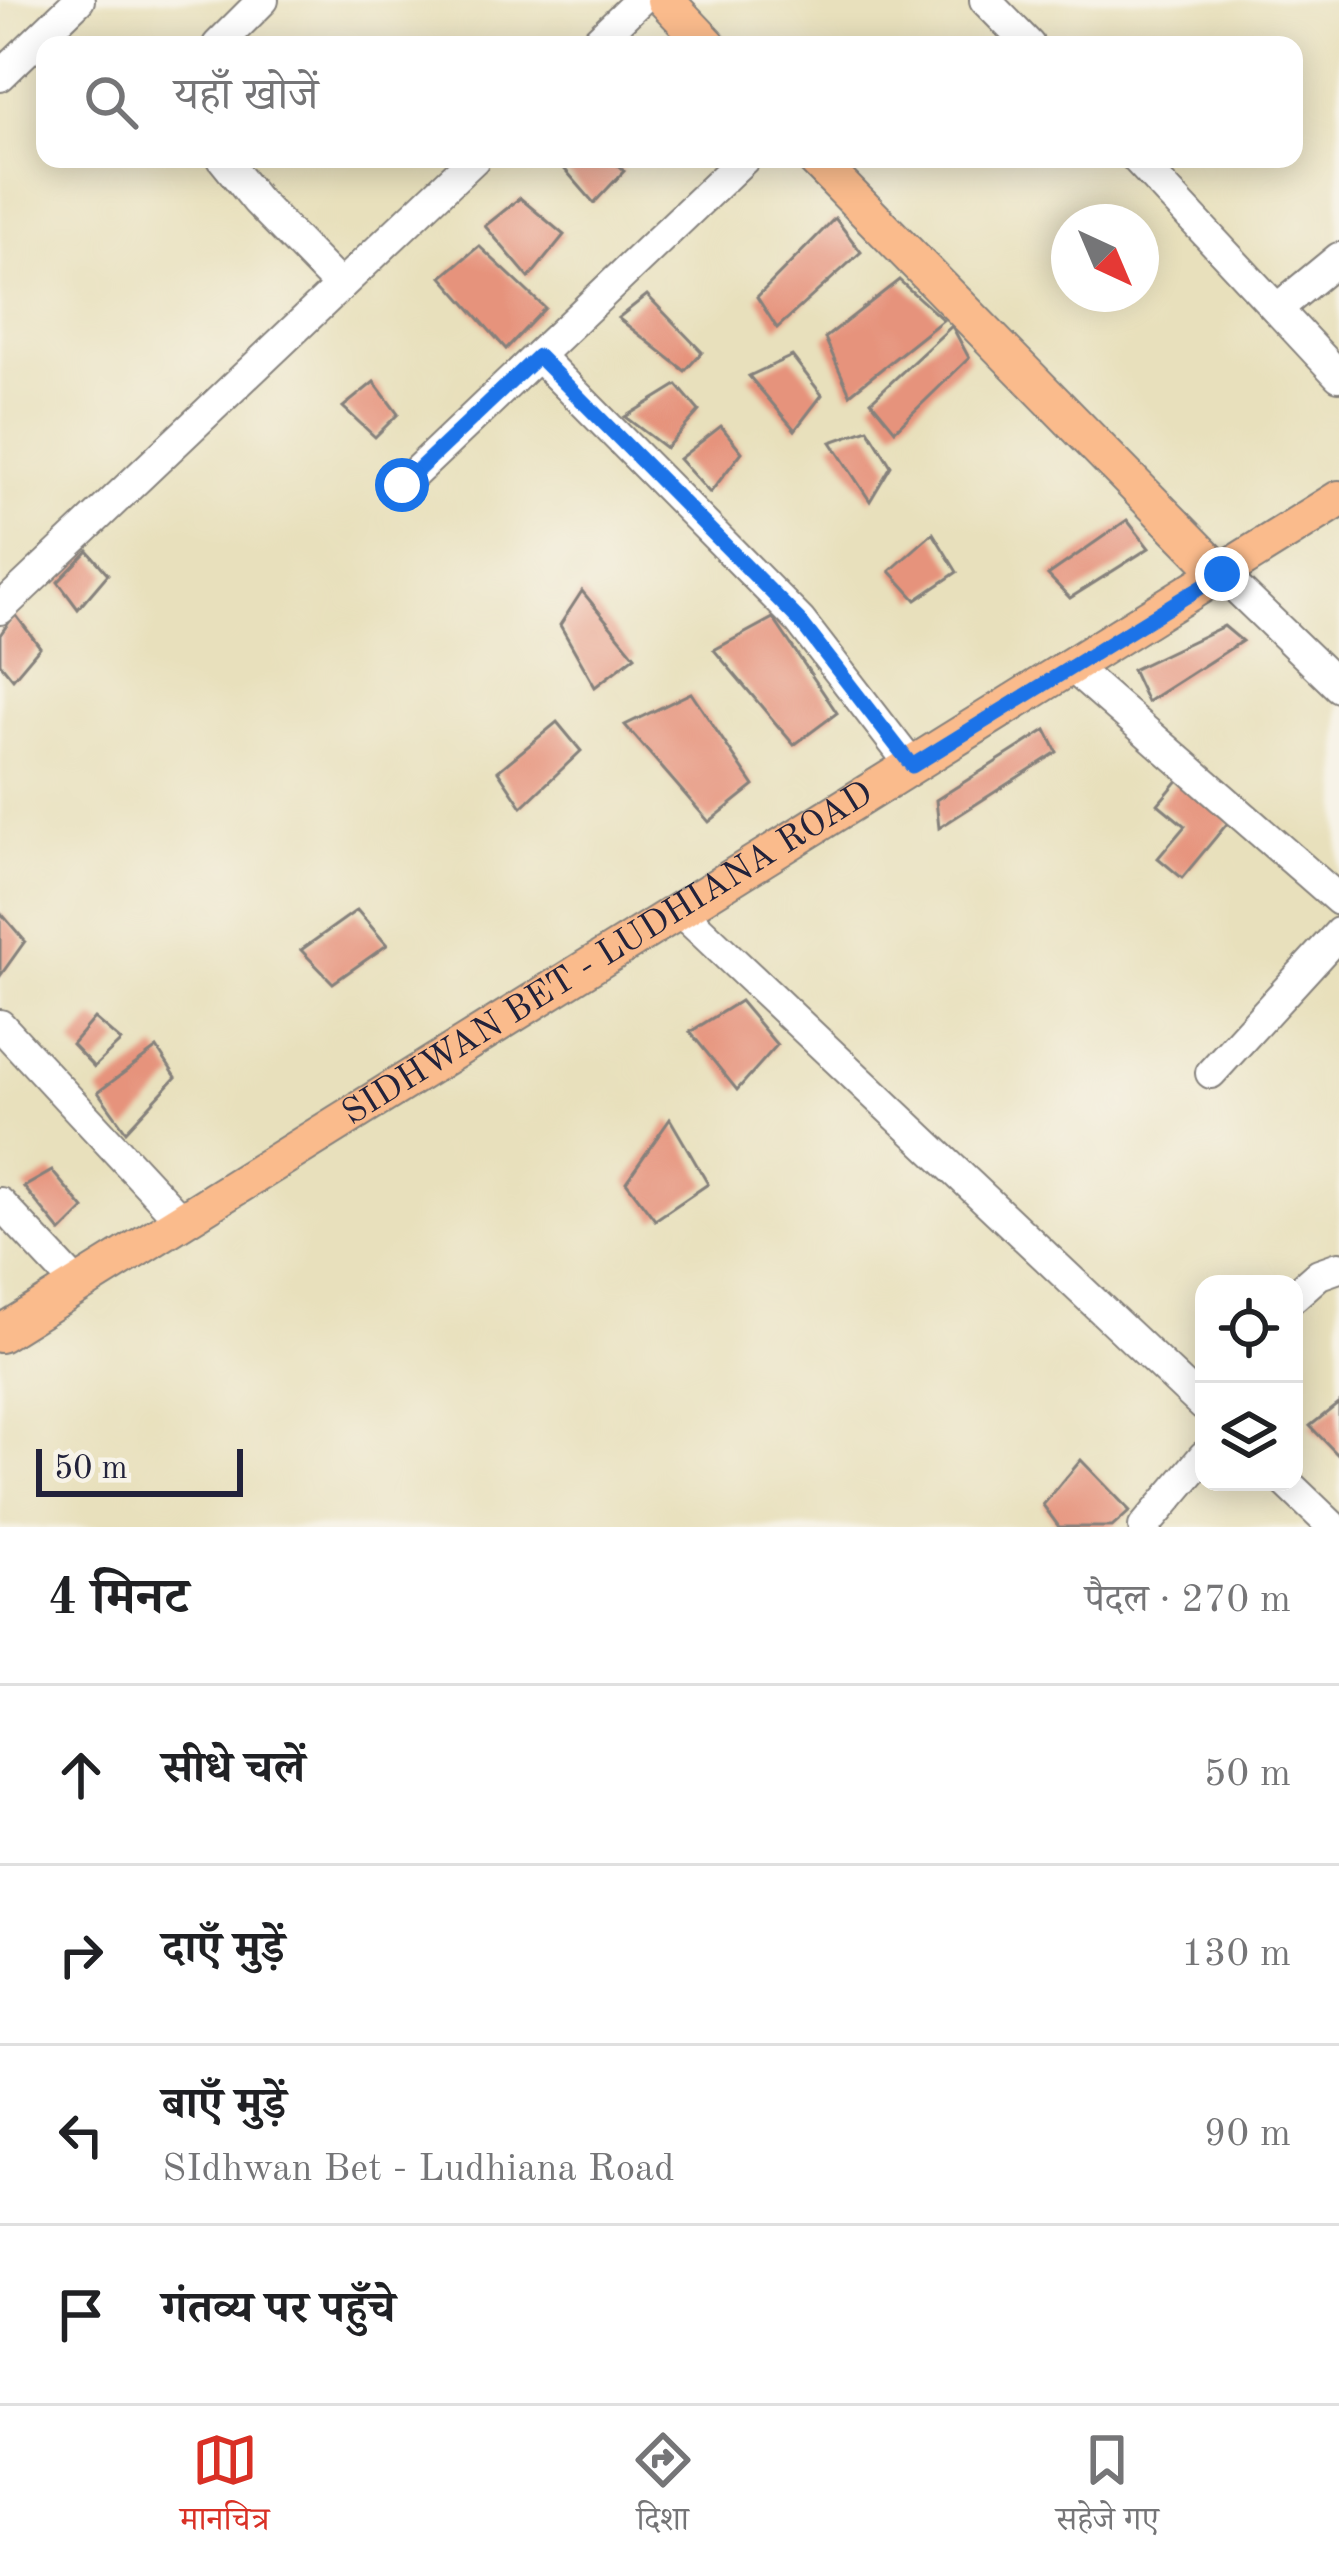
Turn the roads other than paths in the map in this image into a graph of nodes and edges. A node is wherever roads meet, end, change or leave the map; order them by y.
1 (79, 0) edge
2 (263, 0) edge
3 (640, 0) edge
4 (665, 0) edge
5 (986, 0) edge
6 (42, 36) edge
7 (227, 36) edge
8 (602, 36) edge
9 (699, 36) edge
10 (1020, 36) edge
11 (36, 41) edge
12 (0, 76) edge
13 (230, 168) edge
14 (465, 168) edge
15 (735, 168) edge
16 (824, 168) edge
17 (1145, 168) edge
18 (1339, 258) edge
19 (340, 286) junction
20 (1277, 309) junction
21 (538, 356) junction
22 (1339, 376) edge
23 (402, 485) dead end
24 (1339, 499) edge
25 (1222, 574) junction
26 (0, 609) edge
27 (1072, 667) junction
28 (1339, 687) edge
29 (912, 766) junction
30 (1339, 900) edge
31 (680, 911) junction
32 (1339, 933) edge
33 (0, 1025) edge
34 (1211, 1073) dead end
35 (0, 1203) edge
36 (182, 1221) junction
37 (1339, 1267) edge
38 (77, 1286) junction
39 (1303, 1288) edge
40 (0, 1334) edge
41 (1195, 1390) edge
42 (1195, 1467) edge
43 (1295, 1491) edge
44 (1144, 1527) edge
45 (1333, 1527) edge

1 - 6 street
2 - 7 street
3 - 8 street
4 - 9 main road
5 - 10 street
11 - 12 street
13 - 19 street
14 - 19 street
15 - 21 street
16 - 25 main road
17 - 20 street
18 - 20 street
19 - 26 street
20 - 22 street
21 - 23 street
21 - 29 street
24 - 25 main road, SIDHWAN BET - LUDHIANA ROAD
25 - 27 main road, SIDHWAN BET - LUDHIANA ROAD
25 - 28 street
27 - 29 main road, SIDHWAN BET - LUDHIANA ROAD
27 - 30 street
29 - 31 main road, SIDHWAN BET - LUDHIANA ROAD
31 - 36 main road, SIDHWAN BET - LUDHIANA ROAD
31 - 41 street
32 - 34 street
33 - 36 street
35 - 38 street
36 - 38 main road, SIDHWAN BET - LUDHIANA ROAD
37 - 39 street
38 - 40 main road, SIDHWAN BET - LUDHIANA ROAD
42 - 44 street
43 - 45 street

